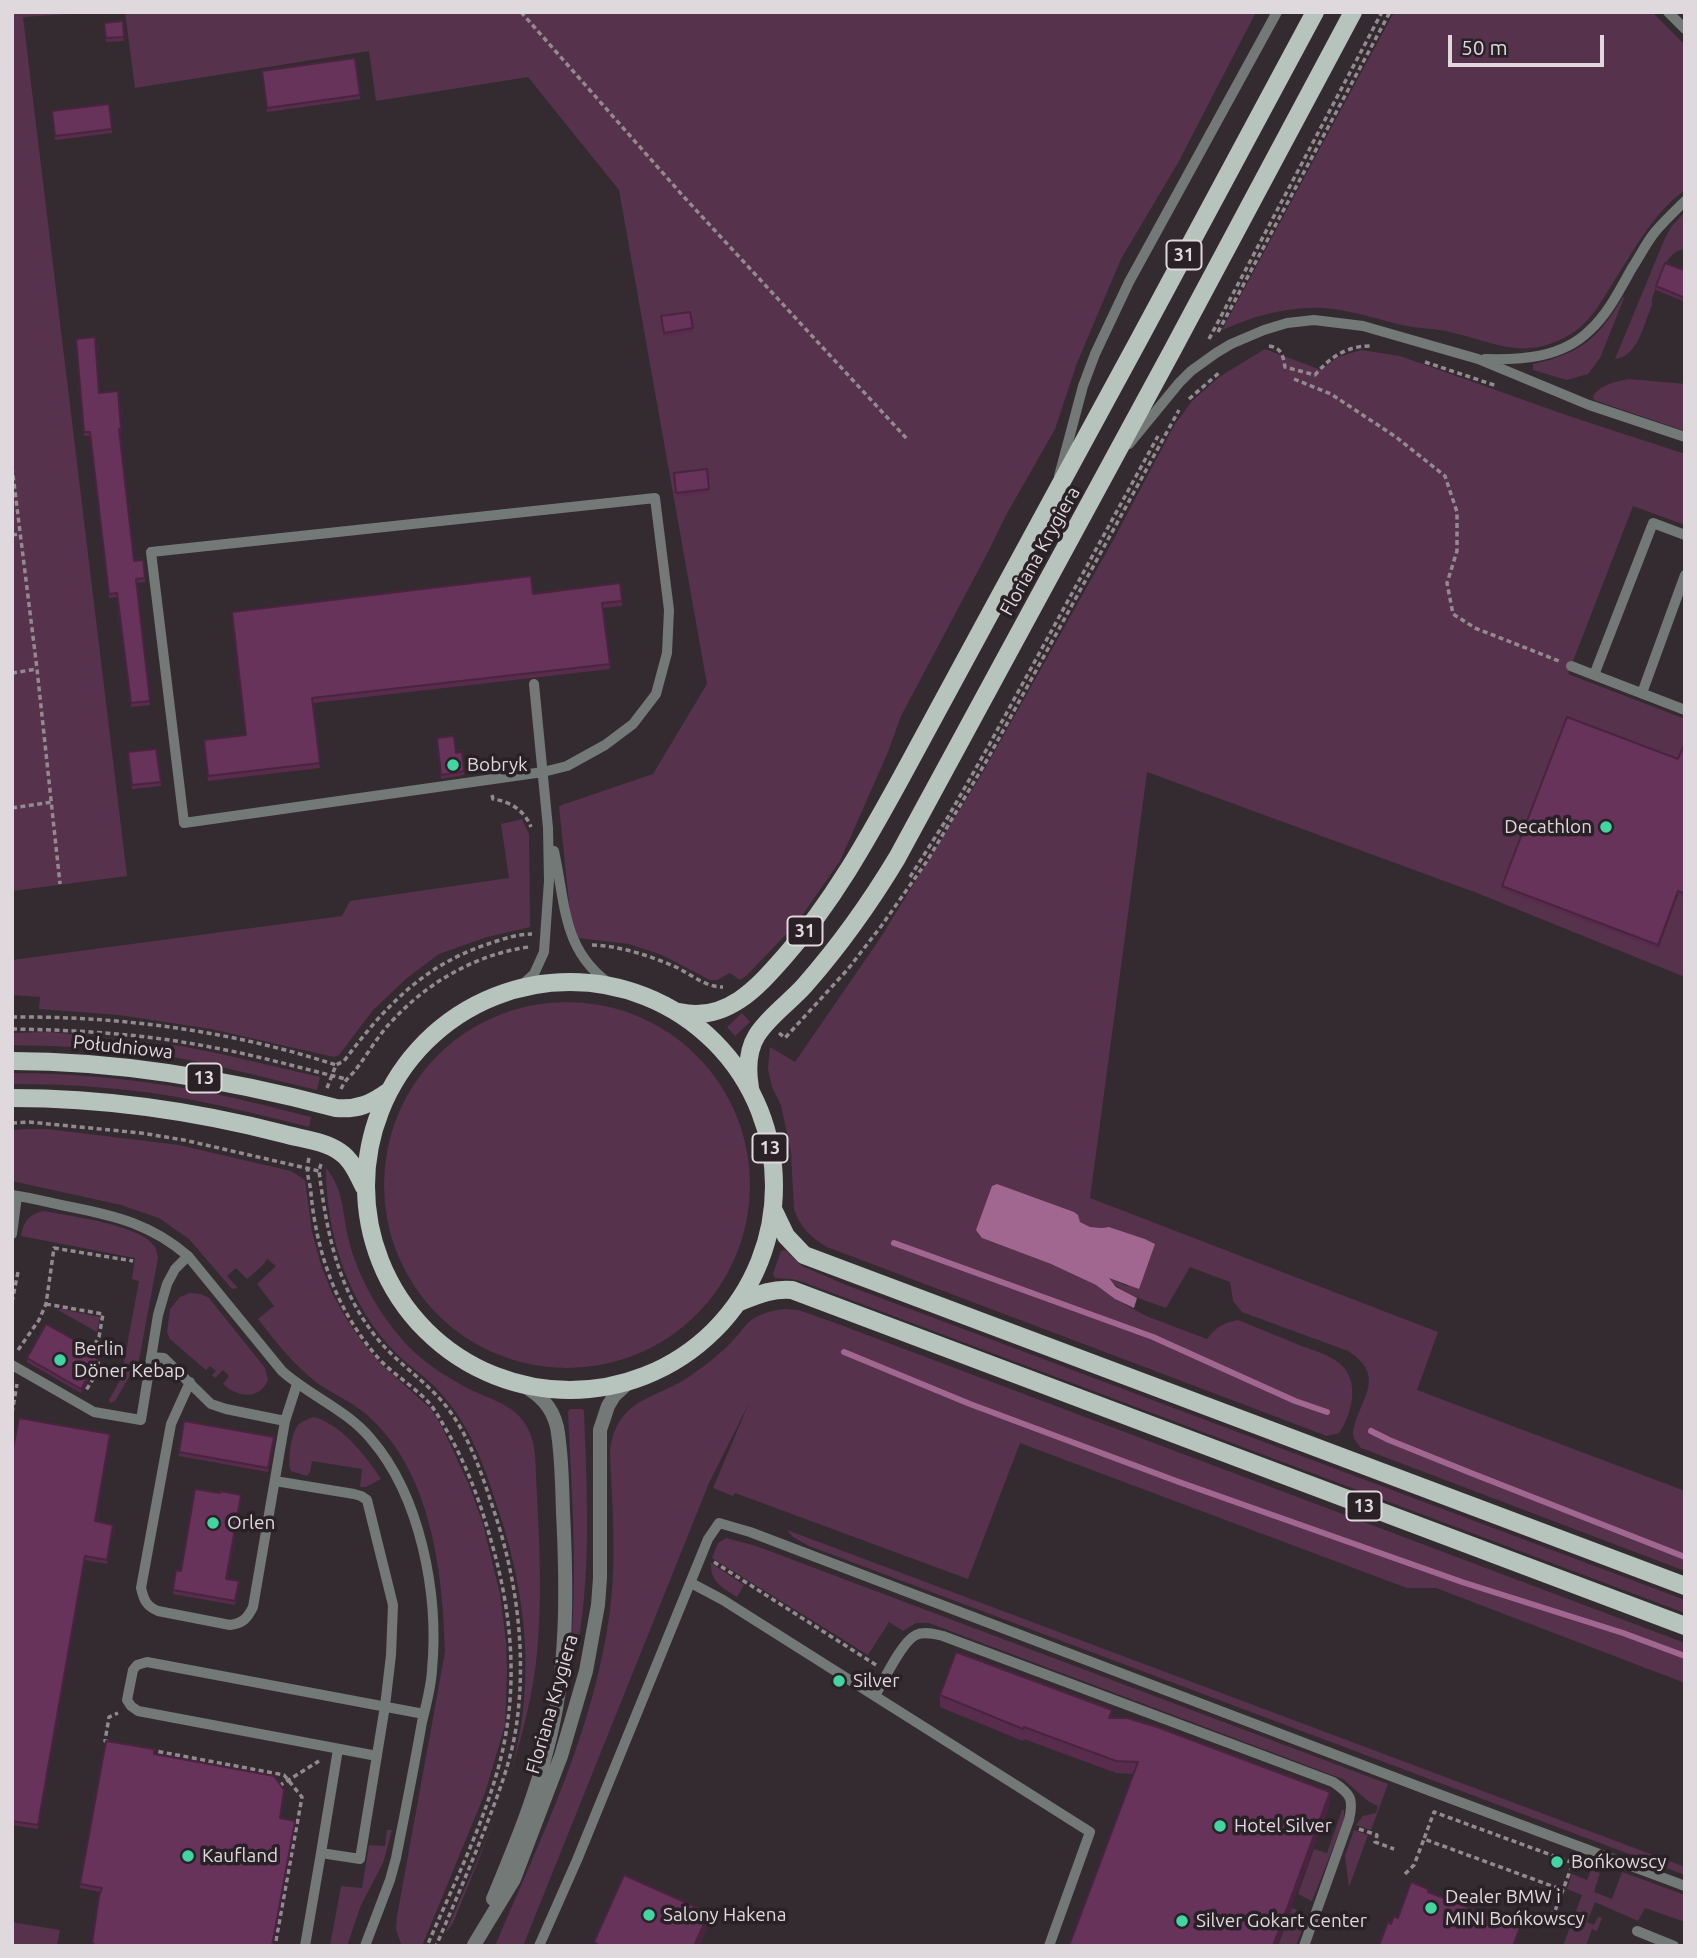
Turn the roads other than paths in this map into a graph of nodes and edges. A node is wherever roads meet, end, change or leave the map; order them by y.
1 (1277, 12) edge
2 (1315, 12) edge
3 (1353, 12) edge
4 (1668, 12) edge
5 (1685, 29) edge
6 (1685, 201) edge
7 (1478, 359) junction
8 (1685, 437) edge
9 (1107, 471) junction
10 (1053, 498) junction
11 (1685, 535) edge
12 (1685, 575) edge
13 (1571, 666) road end
14 (1594, 675) junction
15 (534, 684) dead end
16 (1642, 693) junction
17 (1685, 710) edge
18 (543, 772) junction
19 (548, 828) junction
20 (612, 986) junction
21 (519, 988) junction
22 (675, 1011) junction
23 (12, 1061) edge
24 (389, 1091) junction
25 (751, 1091) junction
26 (12, 1098) edge
27 (366, 1191) junction
28 (15, 1196) edge
29 (773, 1208) junction
30 (12, 1234) edge
31 (188, 1256) junction
32 (737, 1303) junction
33 (151, 1357) junction
34 (12, 1365) edge
35 (190, 1382) junction
36 (629, 1382) junction
37 (297, 1384) junction
38 (522, 1385) junction
39 (285, 1421) junction
40 (275, 1481) junction
41 (691, 1583) junction
42 (1685, 1587) edge
43 (1685, 1626) edge
44 (875, 1696) junction
45 (385, 1706) junction
46 (424, 1714) junction
47 (338, 1749) junction
48 (377, 1756) junction
49 (321, 1853) junction
50 (1685, 1886) edge
51 (1637, 1931) dead end
52 (305, 1946) edge
53 (365, 1946) edge
54 (474, 1946) edge
55 (540, 1946) edge
56 (1049, 1946) edge
57 (1304, 1946) edge
58 (1674, 1946) edge

1 - 10 lane, Floriana Krygiera
2 - 10 main road, Floriana Krygiera / 31
3 - 9 main road, Floriana Krygiera / 31
4 - 5 lane
6 - 7 lane
7 - 8 lane
7 - 9 lane
9 - 25 main road, Floriana Krygiera / 31
10 - 22 main road, Floriana Krygiera / 31
11 - 14 lane
12 - 16 lane
13 - 14 lane
14 - 16 lane
15 - 18 lane
16 - 17 lane
18 - 18 lane
18 - 19 lane
19 - 20 lane
19 - 21 lane
20 - 21 main road, 13
20 - 22 main road, 13
21 - 24 main road, 13
22 - 25 main road, 13
23 - 24 main road, Południowa / 13
24 - 27 main road
25 - 29 main road, 13
26 - 27 main road, 13
27 - 38 main road, 13
28 - 30 lane
28 - 31 lane
29 - 32 main road, 13
29 - 42 main road, 13
31 - 33 lane
31 - 37 lane
32 - 36 main road, 13
32 - 43 main road, 13
33 - 34 lane
33 - 35 lane
35 - 39 lane
35 - 40 lane
36 - 38 main road, 13
36 - 54 street, Floriana Krygiera
37 - 39 lane
37 - 46 lane
38 - 54 street, Floriana Krygiera
39 - 40 lane
40 - 45 lane
41 - 44 lane
41 - 50 lane
41 - 55 lane
44 - 56 lane
44 - 57 lane
45 - 46 lane
45 - 47 lane
45 - 48 lane
46 - 53 lane
47 - 48 lane
47 - 49 lane
48 - 49 lane
49 - 52 lane
51 - 58 lane

